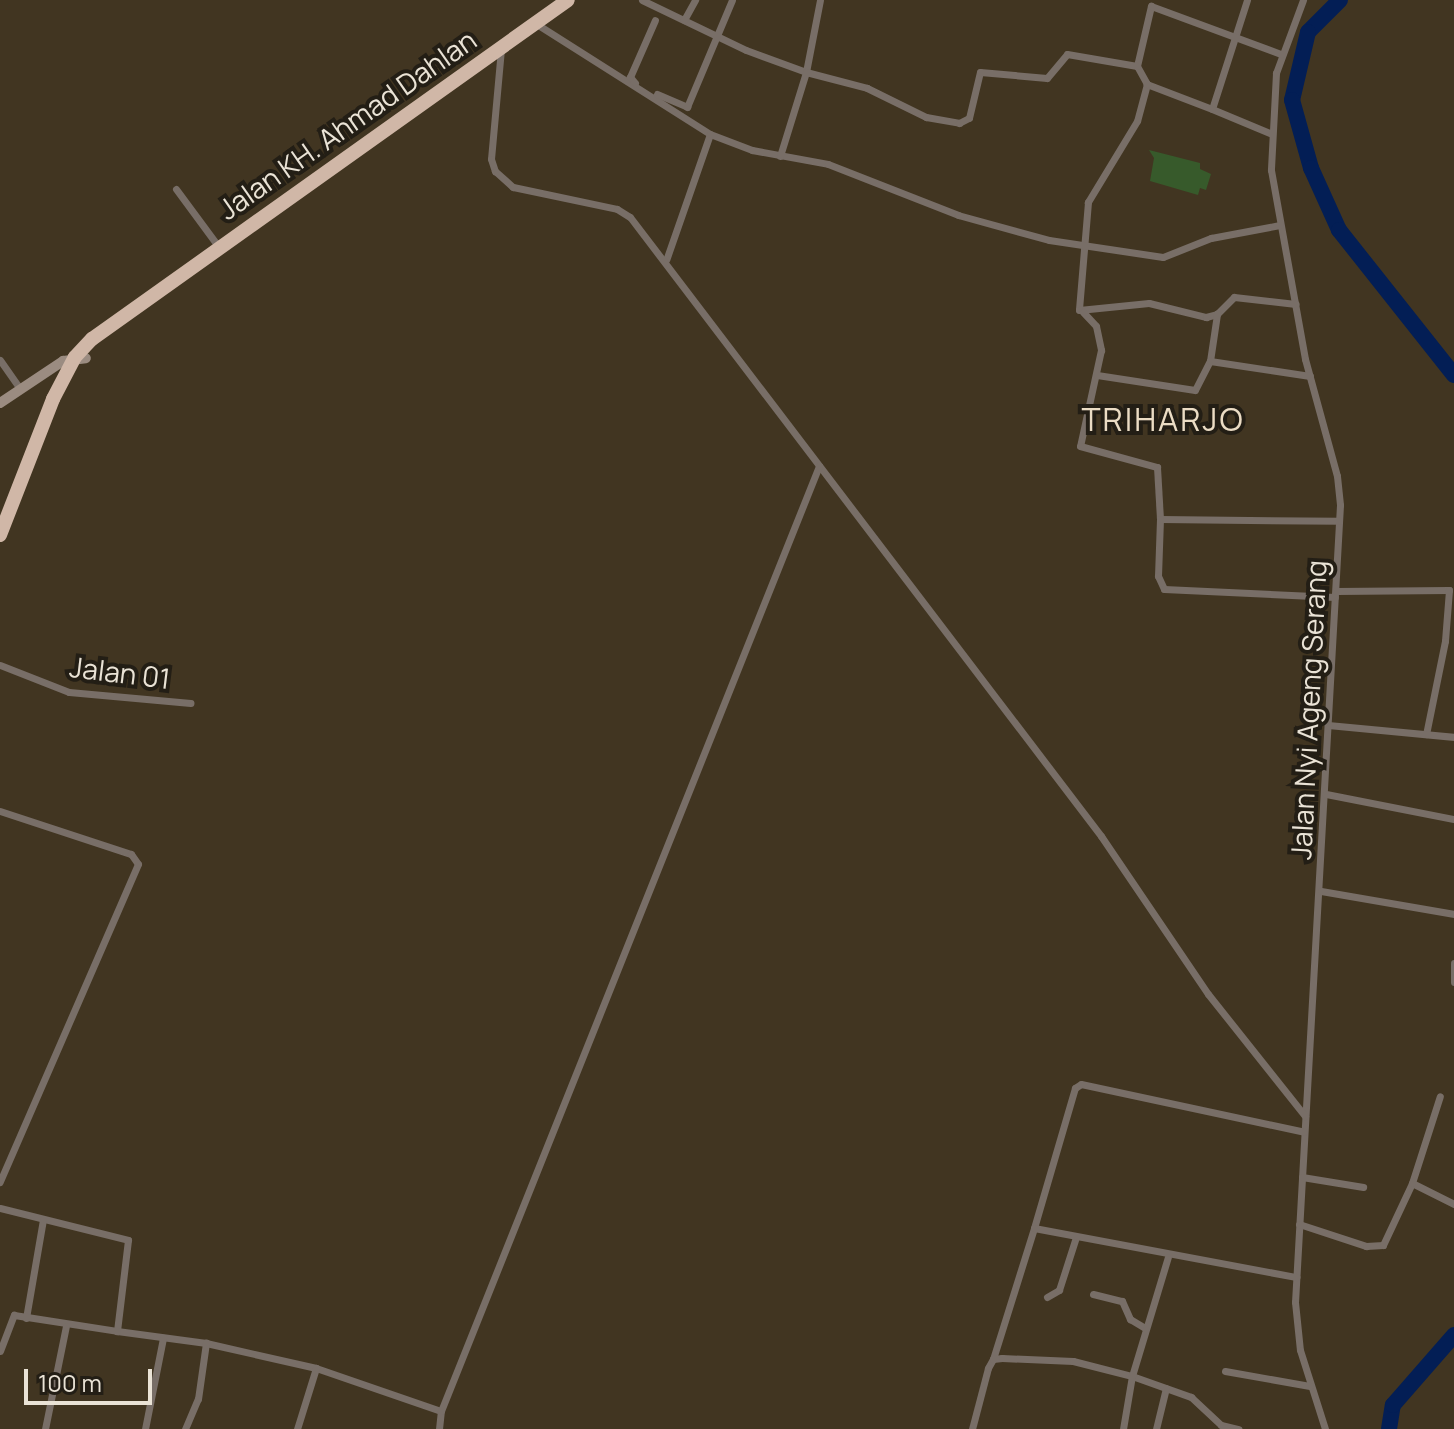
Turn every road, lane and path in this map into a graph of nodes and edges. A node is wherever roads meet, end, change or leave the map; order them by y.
1 (568, 0) edge
2 (642, 0) edge
3 (695, 0) edge
4 (732, 0) edge
5 (820, 0) edge
6 (1247, 0) edge
7 (1303, 0) edge
8 (1151, 3) edge
9 (655, 20) dead end
10 (684, 20) junction
11 (535, 23) junction
12 (717, 36) junction
13 (1235, 36) junction
14 (501, 47) junction
15 (1281, 54) junction
16 (1137, 66) junction
17 (806, 72) junction
18 (1147, 84) junction
19 (1212, 109) junction
20 (710, 134) junction
21 (1272, 134) junction
22 (780, 156) junction
23 (176, 189) dead end
24 (1280, 225) junction
25 (216, 244) junction
26 (1082, 245) junction
27 (666, 260) junction
28 (1296, 304) junction
29 (1083, 312) junction
30 (1217, 314) junction
31 (81, 358) junction
32 (0, 360) edge
33 (1210, 361) junction
34 (49, 371) junction
35 (1097, 375) junction
36 (1310, 376) junction
37 (64, 385) junction
38 (20, 389) junction
39 (0, 403) edge
40 (819, 466) junction
41 (1160, 519) junction
42 (1339, 521) junction
43 (0, 535) edge
44 (1451, 590) edge
45 (1335, 594) junction
46 (0, 665) edge
47 (191, 703) dead end
48 (1328, 725) junction
49 (1426, 734) junction
50 (1454, 737) edge
51 (1326, 794) junction
52 (0, 811) edge
53 (1454, 819) edge
54 (1321, 891) junction
55 (1454, 914) edge
56 (1454, 963) edge
57 (1454, 982) edge
58 (1440, 1096) dead end
59 (1305, 1116) junction
60 (1304, 1132) junction
61 (1302, 1177) junction
62 (0, 1182) edge
63 (1412, 1183) junction
64 (1363, 1187) dead end
65 (1454, 1204) edge
66 (0, 1208) edge
67 (43, 1220) junction
68 (1299, 1224) junction
69 (1034, 1228) junction
70 (1076, 1237) junction
71 (1168, 1257) junction
72 (1296, 1277) junction
73 (1093, 1294) dead end
74 (1047, 1297) dead end
75 (26, 1318) junction
76 (66, 1326) junction
77 (1145, 1328) junction
78 (117, 1331) junction
79 (163, 1338) junction
80 (206, 1343) junction
81 (0, 1351) edge
82 (993, 1359) junction
83 (316, 1368) junction
84 (1225, 1371) dead end
85 (1132, 1376) junction
86 (1310, 1386) junction
87 (1166, 1388) junction
88 (441, 1411) junction
89 (45, 1429) edge
90 (145, 1429) edge
91 (185, 1429) edge
92 (297, 1429) edge
93 (439, 1429) edge
94 (972, 1429) edge
95 (1123, 1429) edge
96 (1156, 1429) edge
97 (1239, 1429) edge
98 (1325, 1429) edge

1 - 11 highway, Jalan KH. Ahmad Dahlan
2 - 10 street
3 - 10 street
4 - 12 street
5 - 17 street
6 - 13 street
7 - 15 street, Jalan Nyi Ageng Serang
8 - 13 street
8 - 16 street
9 - 12 street
10 - 12 street
11 - 14 highway, Jalan KH. Ahmad Dahlan
11 - 20 street
12 - 17 street
13 - 15 street
13 - 19 street
14 - 25 highway, Jalan KH. Ahmad Dahlan
14 - 27 street
15 - 21 street, Jalan Nyi Ageng Serang
16 - 17 street
16 - 18 street
17 - 22 street
18 - 19 street
18 - 26 street
19 - 21 street
20 - 22 street
20 - 27 street
21 - 24 street, Jalan Nyi Ageng Serang
22 - 26 street
23 - 25 street
24 - 26 street
24 - 28 street, Jalan Nyi Ageng Serang
25 - 31 highway, Jalan KH. Ahmad Dahlan
26 - 29 street
27 - 40 street
28 - 30 street
28 - 36 street, Jalan Nyi Ageng Serang
29 - 30 street
29 - 35 street
30 - 33 street
31 - 34 street
31 - 37 highway, Jalan KH. Ahmad Dahlan
32 - 38 street
33 - 35 street
33 - 36 street
34 - 37 highway
34 - 38 street
35 - 41 street
36 - 42 street, Jalan Nyi Ageng Serang
37 - 43 highway, Jalan KH. Ahmad Dahlan
38 - 39 street
40 - 59 street
40 - 88 street
41 - 42 street
41 - 45 street
42 - 45 street, Jalan Nyi Ageng Serang
44 - 45 street
44 - 49 street
45 - 48 street, Jalan Nyi Ageng Serang
46 - 47 street, Jalan 01
48 - 49 street
48 - 51 street, Jalan Nyi Ageng Serang
49 - 50 street
51 - 53 street
51 - 54 street, Jalan Nyi Ageng Serang
52 - 62 street
54 - 55 street
54 - 59 street, Jalan Nyi Ageng Serang
56 - 57 street
58 - 63 street
59 - 60 street, Jalan Nyi Ageng Serang
60 - 61 street, Jalan Nyi Ageng Serang
60 - 69 street
61 - 64 street
61 - 68 street, Jalan Nyi Ageng Serang
63 - 65 street
63 - 68 street
66 - 67 street
67 - 75 street
67 - 78 street
68 - 72 street, Jalan Nyi Ageng Serang
69 - 70 street
69 - 82 street
70 - 71 street
70 - 74 street
71 - 72 street
71 - 77 street
72 - 86 street, Jalan Nyi Ageng Serang
73 - 77 street
75 - 76 street
75 - 81 street
76 - 78 street
76 - 89 street
77 - 85 street
78 - 79 street
79 - 80 street
79 - 90 street
80 - 83 street
80 - 91 street
82 - 85 street
82 - 94 street
83 - 88 street
83 - 92 street
84 - 86 street
85 - 87 street
85 - 95 street
86 - 98 street, Jalan Nyi Ageng Serang
87 - 96 street
87 - 97 street
88 - 93 street

